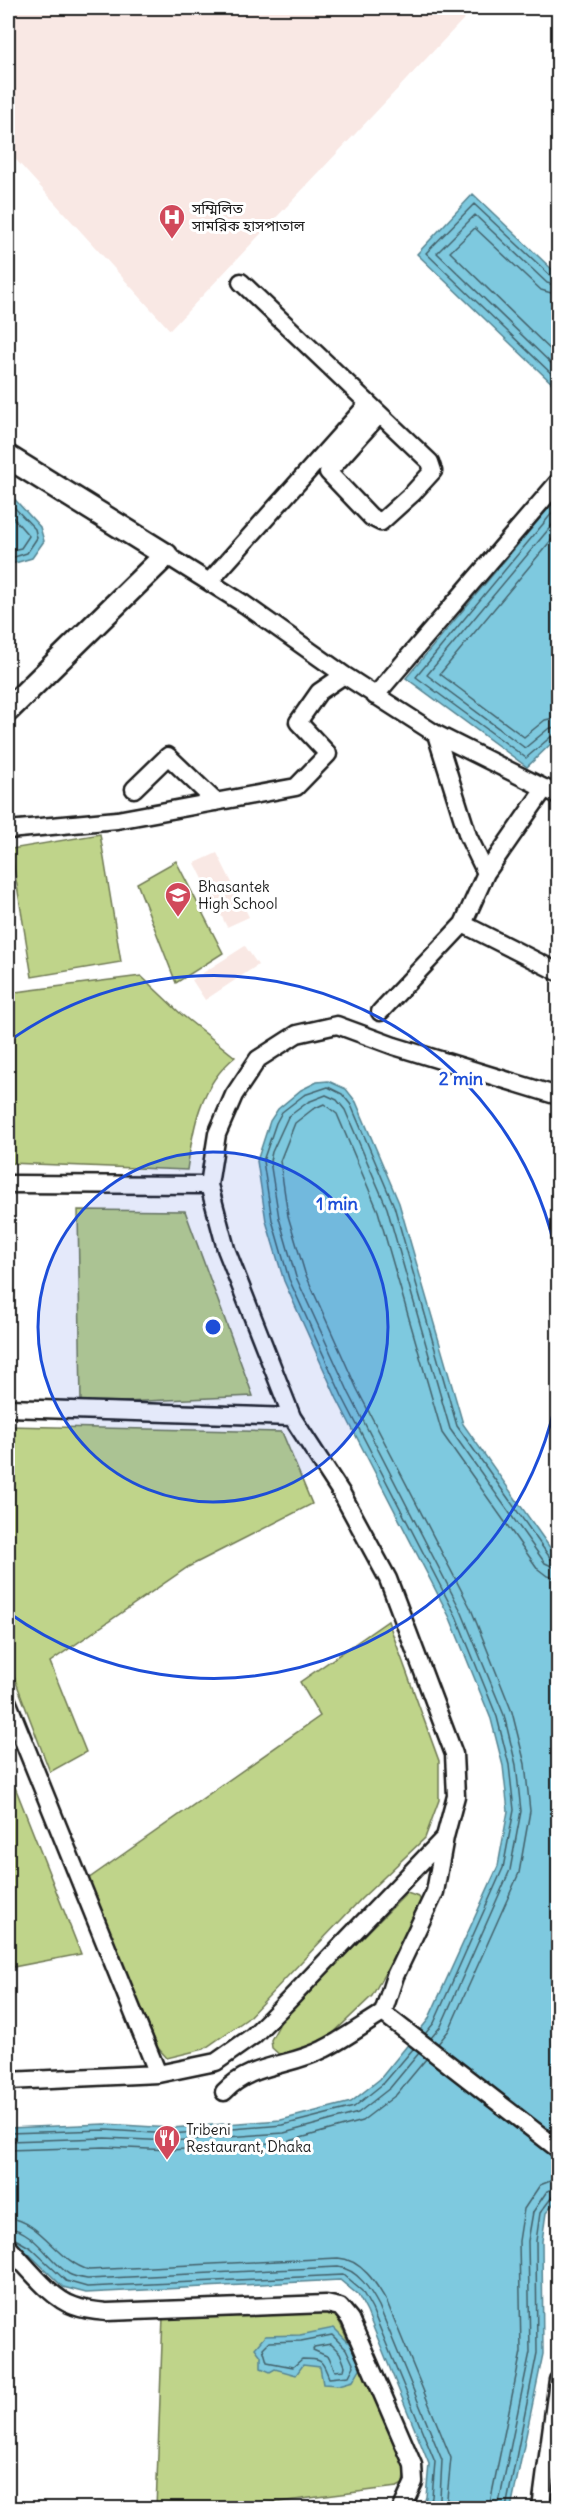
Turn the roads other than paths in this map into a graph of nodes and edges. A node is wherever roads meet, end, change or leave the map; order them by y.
1 (241, 282) dead end
2 (373, 410) junction
3 (8, 457) edge
4 (558, 482) edge
5 (166, 555) junction
6 (209, 582) junction
7 (344, 675) junction
8 (375, 696) junction
9 (8, 710) edge
10 (436, 735) junction
11 (134, 789) dead end
12 (552, 792) edge
13 (216, 802) junction
14 (8, 830) edge
15 (486, 873) junction
16 (463, 924) junction
17 (558, 972) edge
18 (380, 1012) dead end
19 (558, 1096) edge
20 (8, 1184) edge
21 (208, 1185) junction
22 (8, 1408) edge
23 (292, 1417) junction
24 (8, 1703) edge
25 (445, 1837) junction
26 (383, 2013) junction
27 (252, 2036) junction
28 (268, 2066) junction
29 (158, 2074) junction
30 (8, 2081) edge
31 (224, 2092) dead end
32 (558, 2149) edge
33 (8, 2247) edge
34 (558, 2380) edge
35 (402, 2508) edge
36 (541, 2508) edge

1 - 2 street
2 - 2 street
2 - 6 street
3 - 5 street
4 - 8 street
5 - 6 street
5 - 9 street
6 - 7 street
7 - 8 street
7 - 13 street
8 - 10 street
10 - 12 street
10 - 15 street
11 - 13 street
12 - 15 street
13 - 14 street
15 - 16 street
16 - 17 street
16 - 18 street
19 - 21 street
20 - 21 street
21 - 23 street
22 - 23 street
23 - 25 street
24 - 29 street
25 - 26 street
25 - 27 street
26 - 28 street
26 - 32 street
27 - 28 street
27 - 29 street
28 - 31 street
29 - 30 street
33 - 35 street
34 - 36 street

